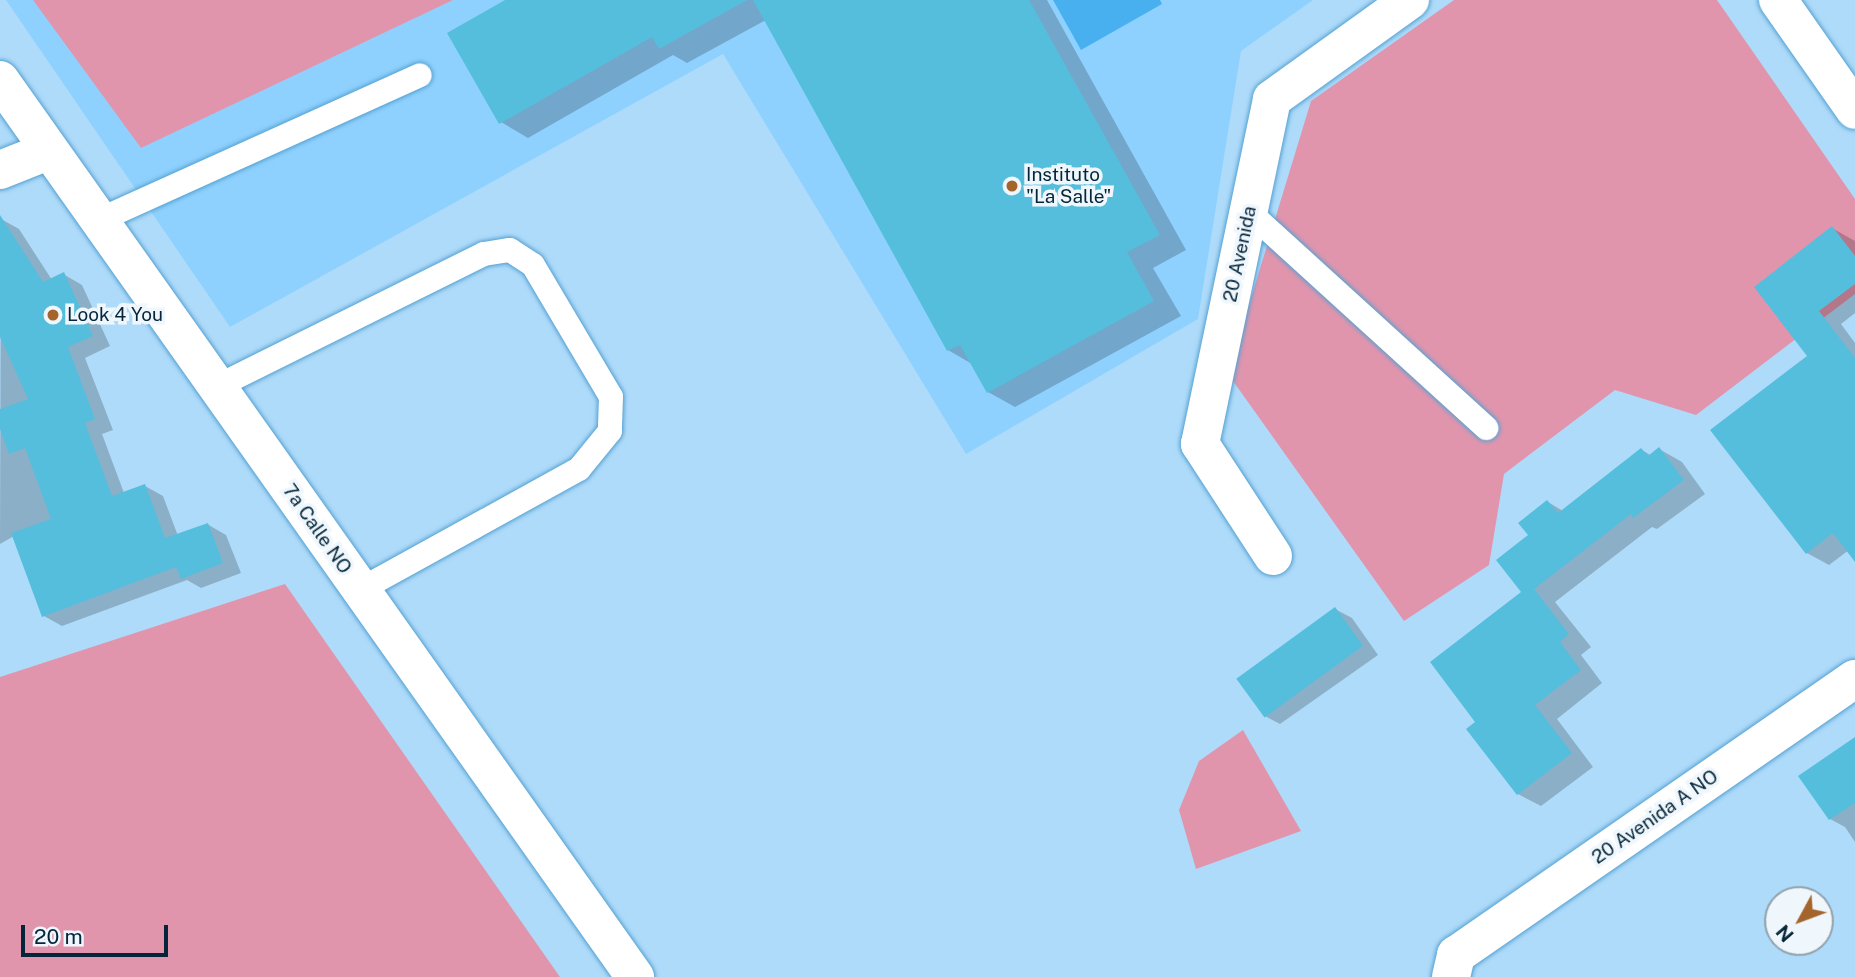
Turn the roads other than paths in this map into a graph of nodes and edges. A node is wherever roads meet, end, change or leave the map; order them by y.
1 (1410, 0) edge
2 (1778, 0) edge
3 (420, 75) dead end
4 (0, 80) edge
5 (1855, 110) edge
6 (48, 151) junction
7 (0, 170) edge
8 (1249, 212) junction
9 (97, 221) junction
10 (216, 387) junction
11 (1486, 428) dead end
12 (1273, 556) dead end
13 (360, 590) junction
14 (1855, 679) edge
15 (1454, 966) edge
16 (635, 977) edge

1 - 8 street, 20 Avenida
2 - 5 street
3 - 9 lane
4 - 6 street, 7a Calle NO
6 - 7 street
6 - 9 street, 7a Calle NO
8 - 11 lane
8 - 12 street, 20 Avenida
9 - 10 street, 7a Calle NO
10 - 13 street, 7a Calle NO
10 - 13 lane
13 - 16 street, 7a Calle NO
14 - 15 street, 20 Avenida A NO

